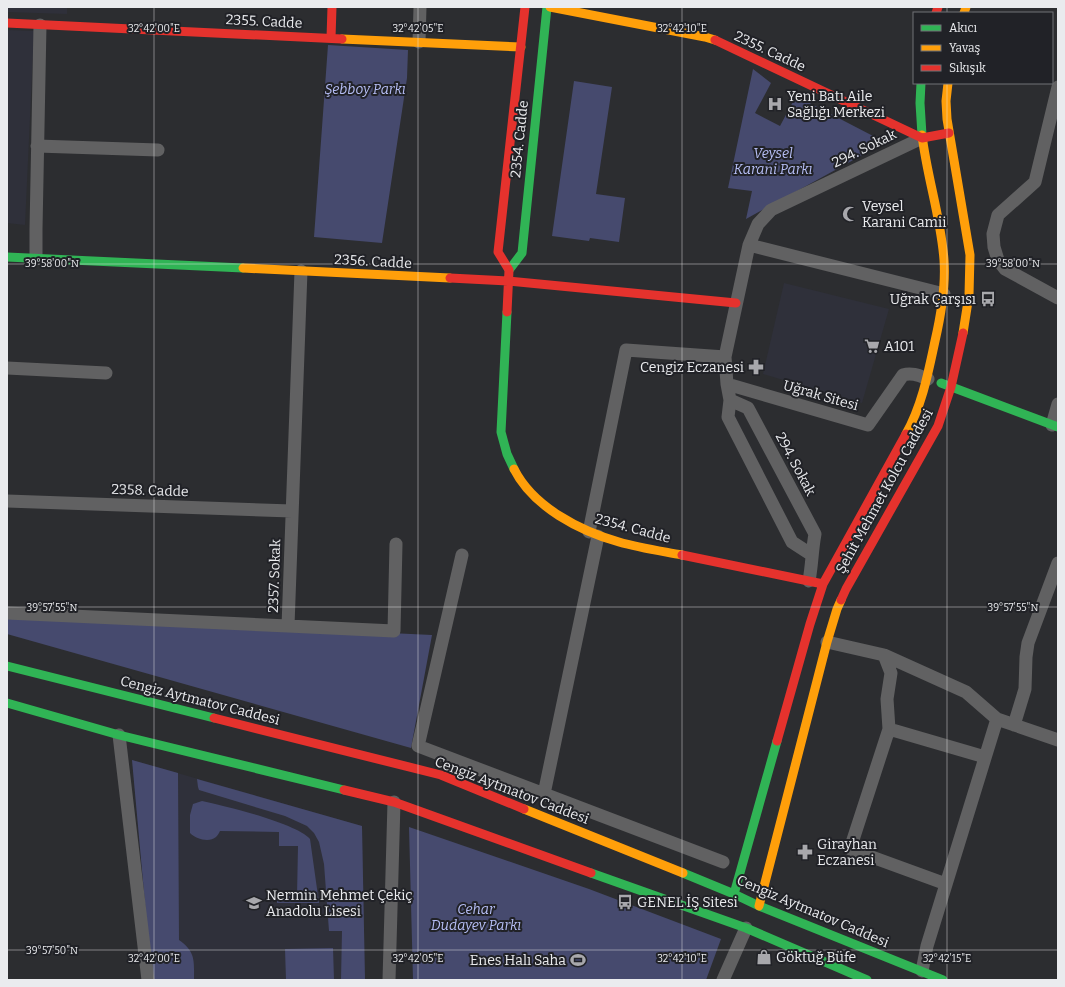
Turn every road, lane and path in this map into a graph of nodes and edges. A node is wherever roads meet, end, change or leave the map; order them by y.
1 (332, 7) edge
2 (420, 7) edge
3 (525, 7) edge
4 (548, 7) edge
5 (7, 23) edge
6 (40, 25) junction
7 (331, 38) junction
8 (419, 42) junction
9 (521, 47) junction
10 (921, 84) edge
11 (948, 84) edge
12 (1058, 87) edge
13 (949, 133) junction
14 (922, 138) junction
15 (37, 146) junction
16 (158, 150) dead end
17 (749, 245) junction
18 (7, 258) edge
19 (36, 259) junction
20 (509, 270) junction
21 (301, 271) junction
22 (508, 281) junction
23 (944, 294) junction
24 (1058, 298) edge
25 (736, 303) junction
26 (725, 357) junction
27 (7, 368) edge
28 (106, 373) dead end
29 (928, 379) junction
30 (727, 384) junction
31 (952, 386) junction
32 (730, 400) junction
33 (1058, 404) edge
34 (1055, 426) edge
35 (7, 501) edge
36 (292, 511) junction
37 (593, 534) junction
38 (396, 544) dead end
39 (462, 555) dead end
40 (812, 555) junction
41 (1058, 563) edge
42 (809, 581) junction
43 (823, 584) junction
44 (7, 613) edge
45 (288, 626) junction
46 (827, 642) junction
47 (884, 655) junction
48 (7, 666) edge
49 (7, 703) edge
50 (997, 719) junction
51 (1014, 725) junction
52 (889, 729) junction
53 (119, 735) junction
54 (1058, 740) edge
55 (985, 757) junction
56 (544, 794) junction
57 (394, 802) junction
58 (640, 831) junction
59 (630, 852) junction
60 (723, 862) dead end
61 (946, 884) junction
62 (734, 894) junction
63 (759, 906) junction
64 (746, 928) junction
65 (922, 971) junction
66 (148, 980) edge
67 (389, 980) edge
68 (723, 980) edge
69 (867, 980) edge
70 (943, 980) edge

1 - 7 street
2 - 8 street
3 - 9 street, 2354. Cadde
4 - 14 street, 2355. Cadde
4 - 20 street, 2354. Cadde
5 - 6 street, 2355. Cadde
6 - 7 street, 2355. Cadde
6 - 15 street
7 - 8 street, 2355. Cadde
8 - 9 street, 2355. Cadde
9 - 20 street, 2354. Cadde
10 - 14 street, Şehit Mehmet Kolcu Caddesi
11 - 13 street, Şehit Mehmet Kolcu Caddesi
12 - 24 street
13 - 14 street
13 - 31 street, Şehit Mehmet Kolcu Caddesi
14 - 17 street, 294. Sokak
14 - 23 street, Şehit Mehmet Kolcu Caddesi
15 - 16 street
15 - 19 street
17 - 23 street
17 - 25 street, 294. Sokak
18 - 19 street, 2356. Cadde
19 - 21 street, 2356. Cadde
20 - 22 street, 2354. Cadde
21 - 22 street, 2356. Cadde
21 - 36 street, 2357. Sokak
22 - 25 street, 2356. Cadde
22 - 37 street, 2354. Cadde
23 - 29 street, Şehit Mehmet Kolcu Caddesi
25 - 26 street, 294. Sokak
26 - 30 street, 294. Sokak
26 - 37 street
27 - 28 street
29 - 30 street, Uğrak Sitesi
29 - 31 street
29 - 43 street, Şehit Mehmet Kolcu Caddesi
30 - 32 street, 294. Sokak
31 - 34 street
31 - 46 street, Şehit Mehmet Kolcu Caddesi
32 - 40 street, 294. Sokak
32 - 40 street, 294. Sokak
33 - 34 street
35 - 36 street, 2358. Cadde
36 - 45 street, 2357. Sokak
37 - 42 street, 2354. Cadde
37 - 56 street
38 - 45 street
39 - 56 street
40 - 42 street, 294. Sokak
41 - 51 street
42 - 43 street, 2354. Cadde
43 - 62 street, Şehit Mehmet Kolcu Caddesi
44 - 45 street, 2357. Sokak
46 - 47 street
46 - 63 street, Şehit Mehmet Kolcu Caddesi
47 - 50 street
47 - 52 street
48 - 59 street, Cengiz Aytmatov Caddesi
49 - 53 street
50 - 51 street
50 - 55 street
51 - 54 street
52 - 55 street
52 - 61 street
53 - 57 street
53 - 66 street
55 - 61 street
56 - 58 street
57 - 64 street
57 - 67 street
58 - 59 street
58 - 60 street
59 - 62 street, Cengiz Aytmatov Caddesi
61 - 65 street
62 - 63 street, Cengiz Aytmatov Caddesi
63 - 65 street, Cengiz Aytmatov Caddesi
64 - 68 street
64 - 69 street
65 - 70 street, Cengiz Aytmatov Caddesi

